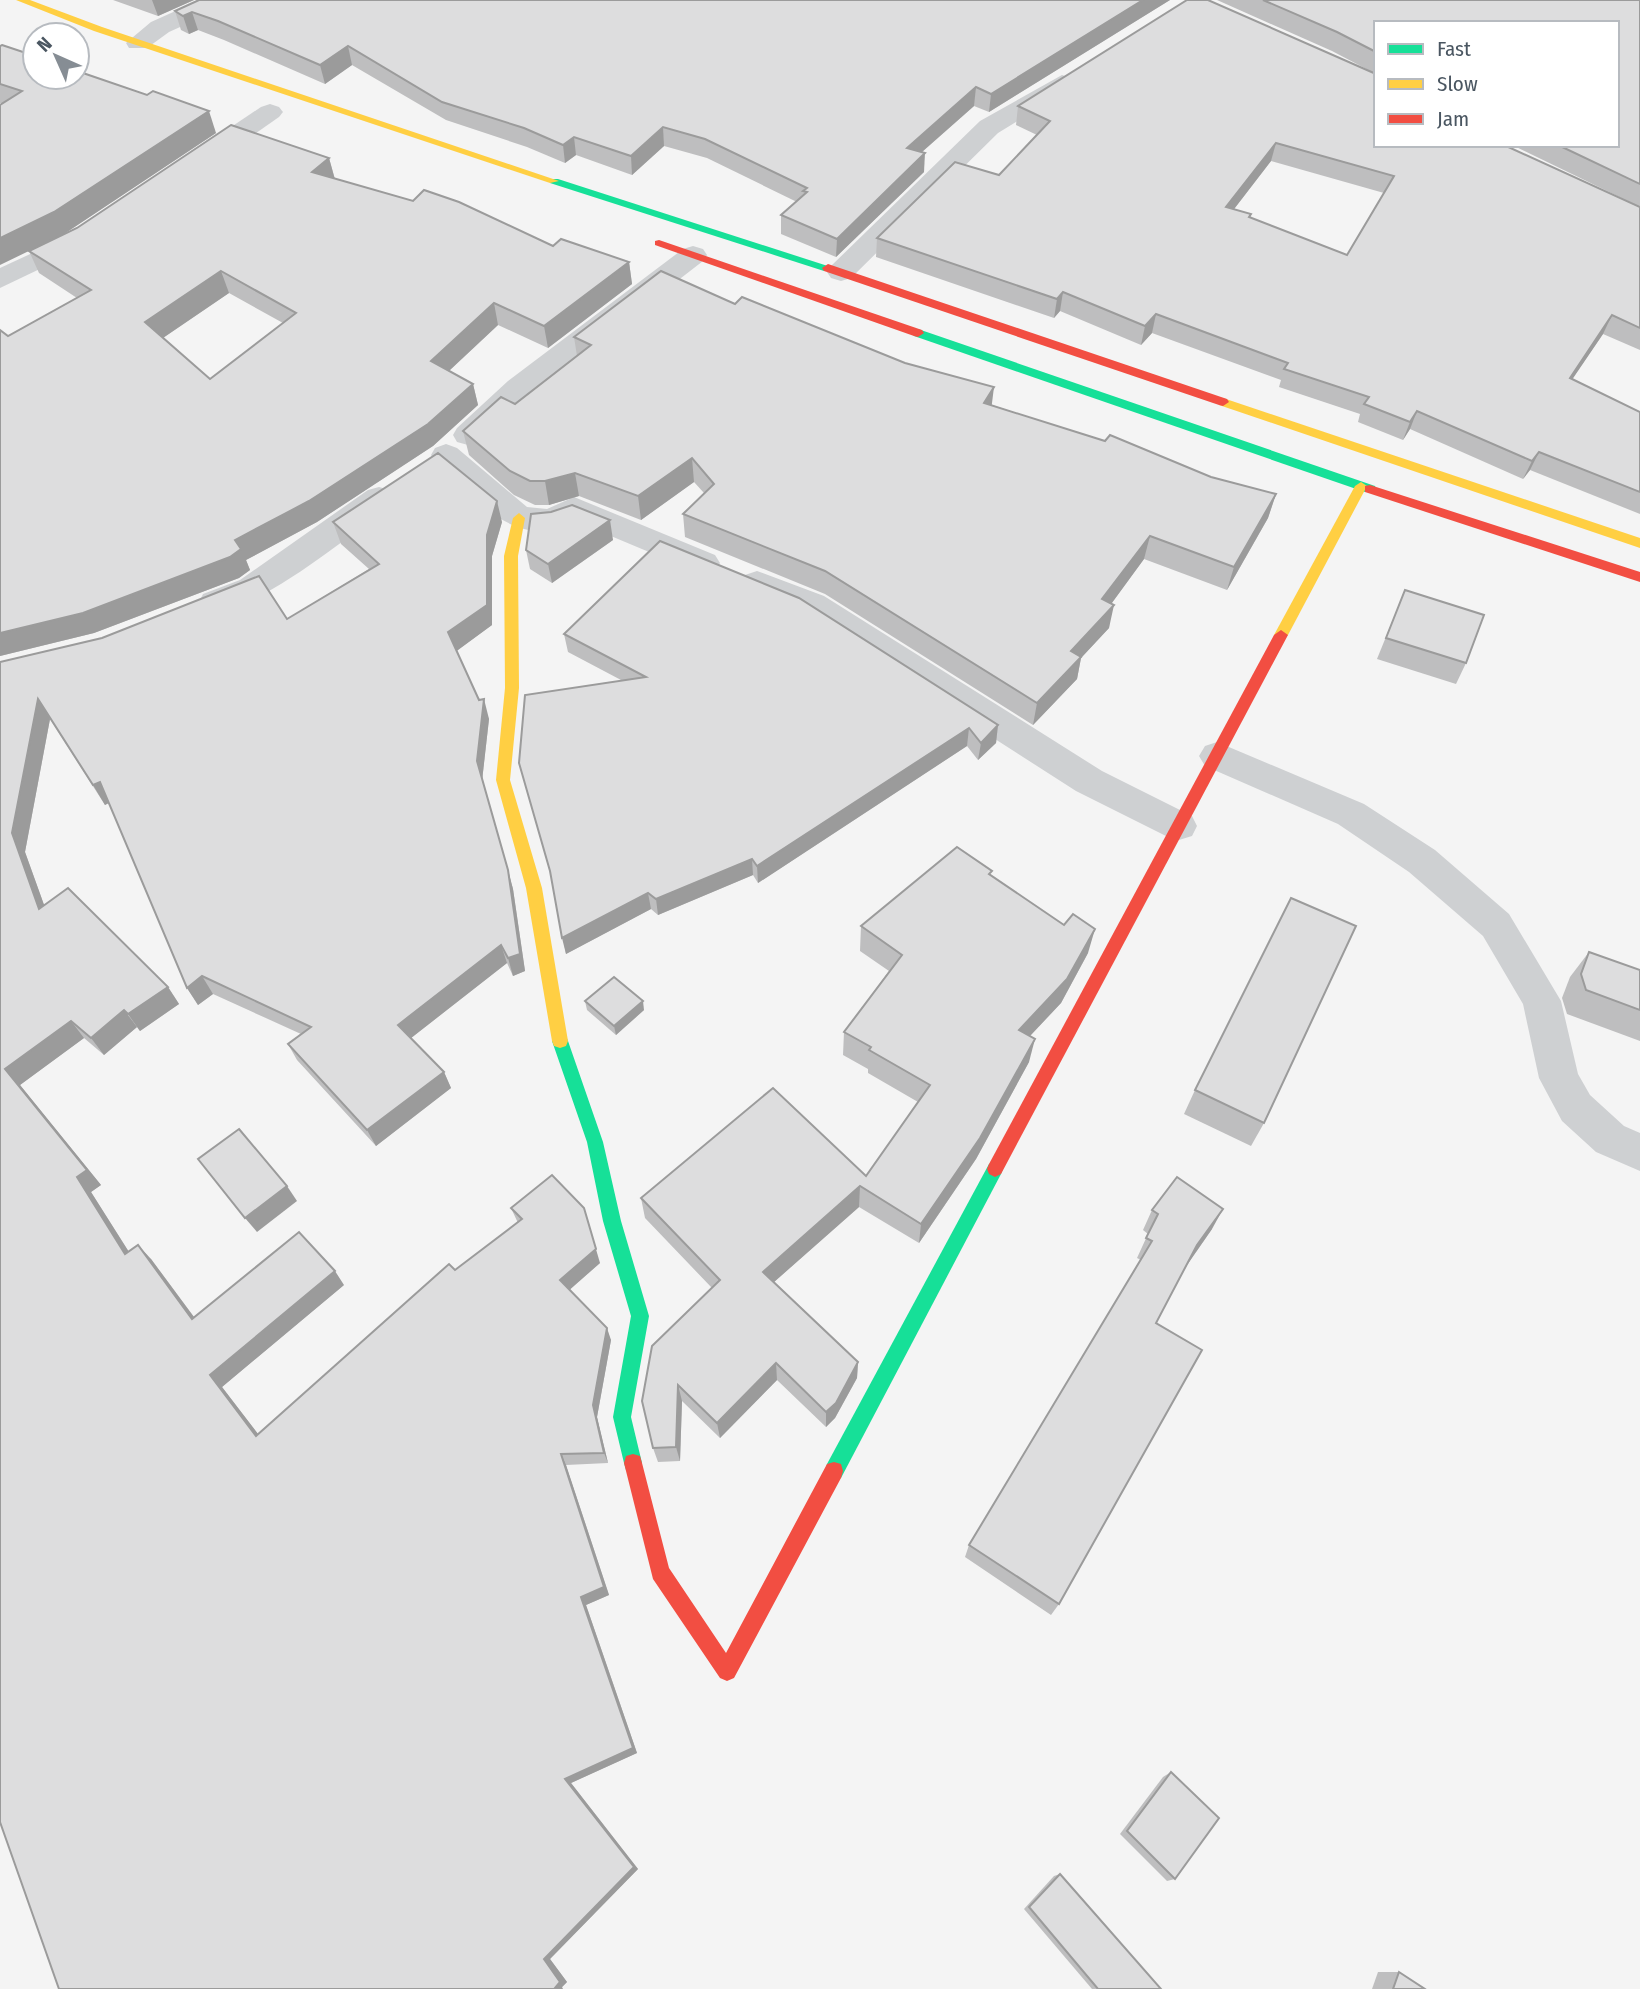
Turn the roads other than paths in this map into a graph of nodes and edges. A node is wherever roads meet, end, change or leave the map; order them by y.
1 (21, 0) edge
2 (220, 0) edge
3 (138, 43) junction
4 (1080, 71) edge
5 (266, 110) dead end
6 (175, 178) edge
7 (97, 229) edge
8 (641, 236) dead end
9 (693, 255) junction
10 (842, 272) junction
11 (0, 279) edge
12 (424, 469) junction
13 (1361, 486) junction
14 (519, 518) junction
15 (1640, 543) edge
16 (1640, 577) edge
17 (189, 613) edge
18 (1217, 755) junction
19 (1179, 826) junction
20 (1640, 1152) edge

1 - 3 street
2 - 3 street
3 - 10 street
4 - 10 street
5 - 6 street
7 - 11 street
8 - 9 street
9 - 12 street
9 - 13 street
10 - 15 street
12 - 14 street
12 - 17 street
13 - 16 street
13 - 18 street
14 - 19 street
14 - 19 street
18 - 19 street
18 - 20 street

